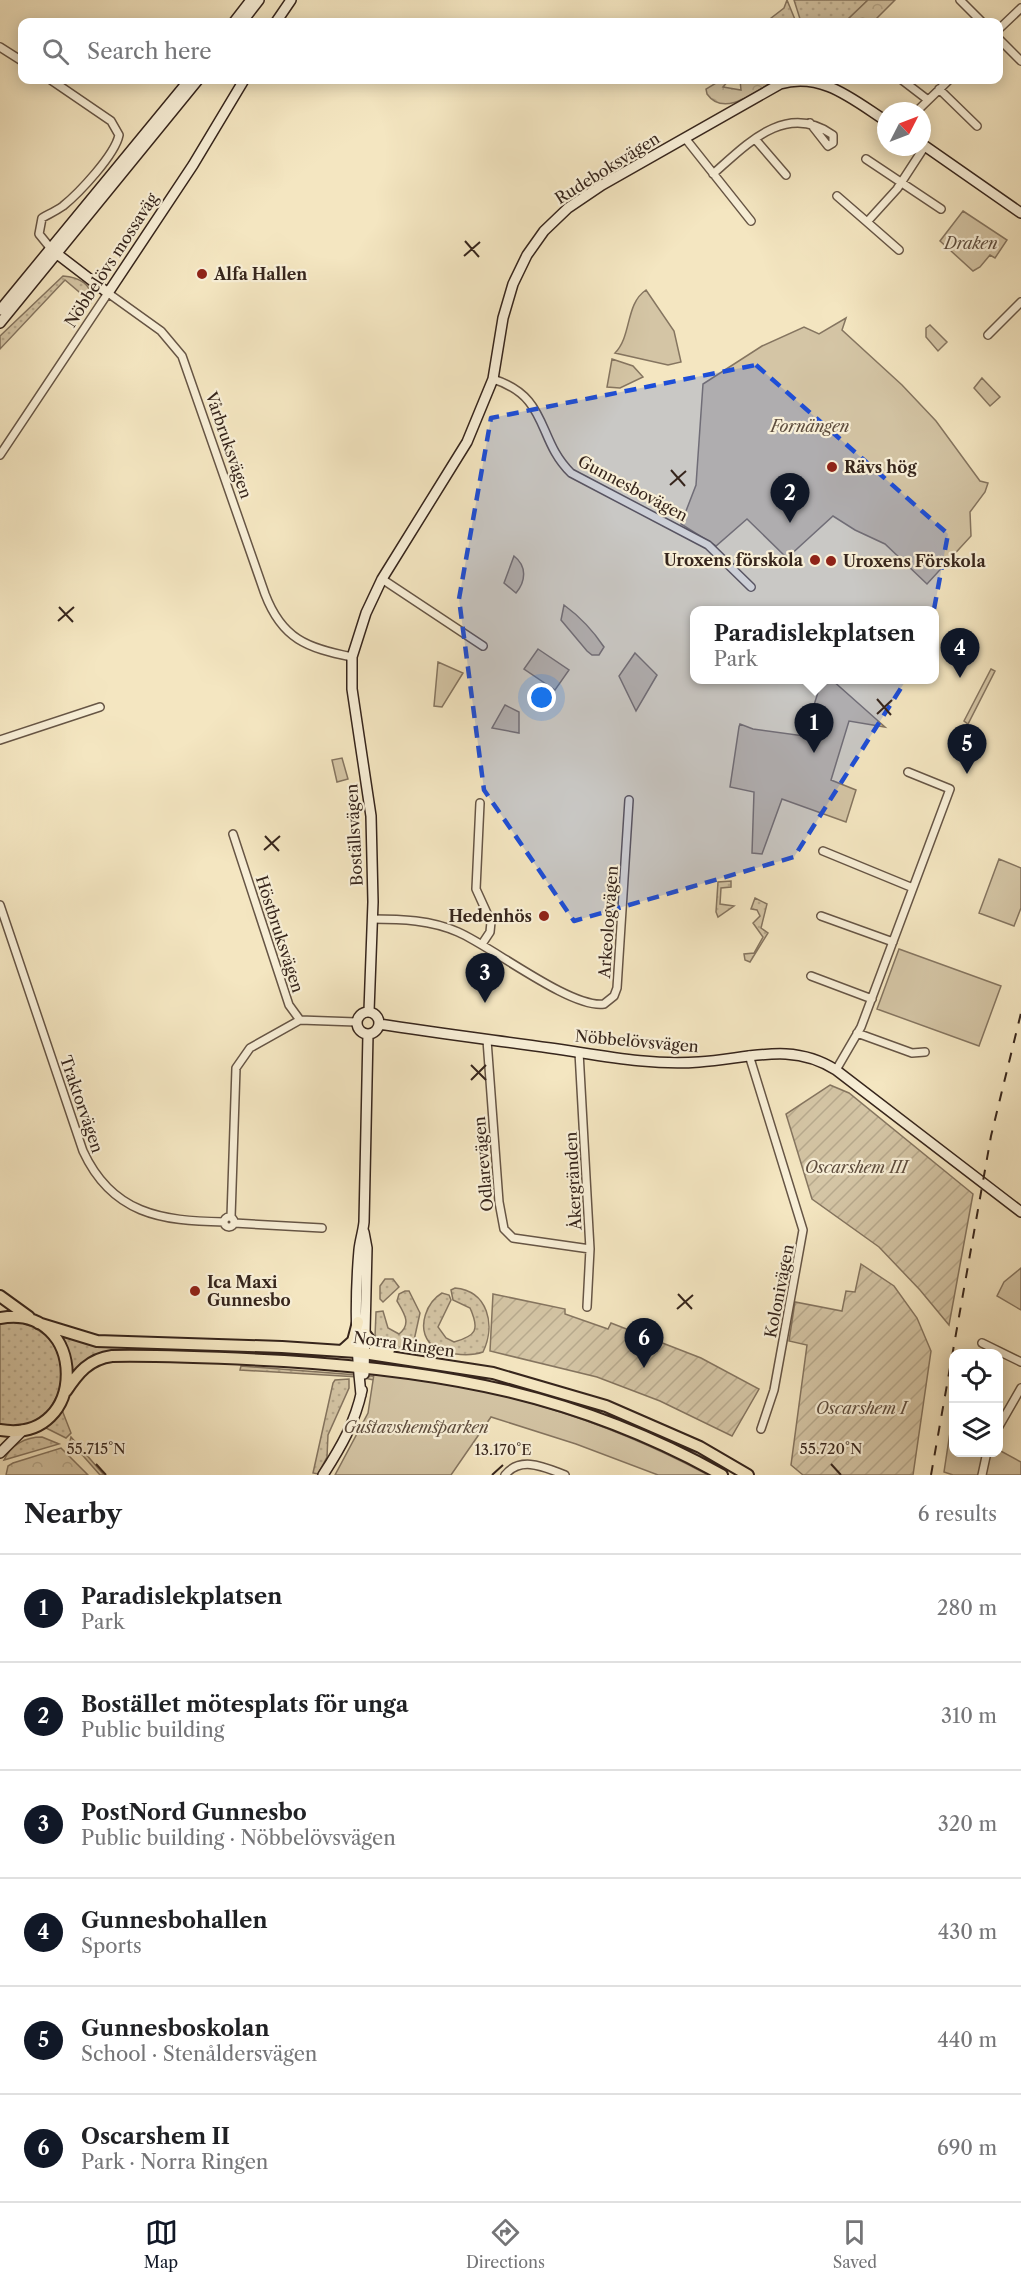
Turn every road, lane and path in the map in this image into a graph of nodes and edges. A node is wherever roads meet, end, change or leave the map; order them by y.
1 (250, 0) edge
2 (259, 0) edge
3 (291, 0) edge
4 (960, 0) edge
5 (1021, 8) edge
6 (237, 18) edge
7 (245, 18) edge
8 (279, 18) edge
9 (978, 18) edge
10 (1003, 25) edge
11 (1003, 45) edge
12 (0, 47) edge
13 (18, 59) edge
14 (1021, 61) edge
15 (57, 84) edge
16 (186, 84) edge
17 (195, 84) edge
18 (242, 84) edge
19 (780, 84) edge
20 (822, 84) edge
21 (907, 84) edge
22 (944, 84) edge
23 (939, 88) junction
24 (928, 100) joint
25 (877, 115) edge
26 (810, 123) dead end
27 (977, 126) dead end
28 (685, 138) junction
29 (754, 139) junction
30 (931, 151) edge
31 (917, 156) edge
32 (866, 159) dead end
33 (713, 174) junction
34 (786, 175) dead end
35 (903, 182) junction
36 (837, 196) dead end
37 (941, 209) dead end
38 (1021, 213) edge
39 (751, 221) dead end
40 (867, 222) junction
41 (899, 250) dead end
42 (55, 252) junction
43 (108, 293) junction
44 (1021, 302) edge
45 (0, 310) edge
46 (0, 323) edge
47 (988, 335) dead end
48 (493, 378) junction
49 (0, 455) edge
50 (382, 579) junction
51 (751, 587) dead end
52 (483, 646) dead end
53 (352, 657) junction
54 (100, 707) dead end
55 (0, 740) edge
56 (908, 772) dead end
57 (629, 800) dead end
58 (480, 803) dead end
59 (233, 834) dead end
60 (823, 851) dead end
61 (913, 888) junction
62 (0, 905) edge
63 (820, 916) dead end
64 (372, 919) junction
65 (893, 942) junction
66 (482, 945) junction
67 (811, 976) dead end
68 (872, 999) junction
69 (369, 1011) junction
70 (300, 1020) junction
71 (356, 1022) junction
72 (379, 1024) junction
73 (858, 1033) junction
74 (368, 1034) junction
75 (487, 1040) junction
76 (579, 1052) junction
77 (925, 1052) dead end
78 (749, 1055) junction
79 (836, 1070) junction
80 (1021, 1212) edge
81 (233, 1220) junction
82 (322, 1228) dead end
83 (363, 1230) junction
84 (590, 1249) junction
85 (0, 1296) edge
86 (587, 1307) dead end
87 (0, 1318) edge
88 (358, 1322) junction
89 (37, 1323) junction
90 (365, 1334) junction
91 (982, 1342) dead end
92 (342, 1351) junction
93 (362, 1359) junction
94 (420, 1360) junction
95 (1021, 1362) edge
96 (1021, 1388) edge
97 (66, 1391) junction
98 (1003, 1421) edge
99 (760, 1429) dead end
100 (0, 1430) edge
101 (22, 1431) junction
102 (0, 1453) edge
103 (986, 1457) edge
104 (323, 1475) edge
105 (505, 1475) edge
106 (565, 1475) edge
107 (722, 1475) edge
108 (748, 1475) edge
109 (982, 1475) edge

1 - 6 street
2 - 7 street
3 - 8 street
4 - 9 street
5 - 10 street
11 - 14 street
12 - 13 street
15 - 42 street
16 - 42 street
17 - 42 street
18 - 43 street, Nöbbelövs mossaväg
19 - 28 street, Rudeboksvägen
20 - 25 street, Rudeboksvägen
21 - 24 street
22 - 23 street
23 - 24 street
23 - 27 street
26 - 29 street
28 - 33 street
28 - 48 street, Rudeboksvägen
29 - 33 street
29 - 34 street
30 - 38 street
31 - 35 street
32 - 35 street
33 - 39 street
35 - 37 street
35 - 40 street
36 - 40 street
40 - 41 street
42 - 43 street, Vårbruksvägen
42 - 45 street
42 - 46 street
43 - 49 street, Nöbbelövs mossaväg
43 - 53 street, Vårbruksvägen
44 - 47 street
48 - 50 street, Rudeboksvägen
48 - 51 street, Gunnesbovägen
50 - 52 street
50 - 53 street, Rudeboksvägen
53 - 64 street, Boställsvägen
54 - 55 street
56 - 61 street
57 - 66 street, Arkeologvägen
58 - 66 street
59 - 70 street, Höstbruksvägen
60 - 61 street
61 - 65 street
62 - 81 street, Traktorvägen
63 - 65 street
64 - 66 street, Arkeologvägen
64 - 69 street, Boställsvägen
65 - 68 street
67 - 68 street
68 - 73 street
69 - 71 street
69 - 72 street
70 - 71 street
70 - 81 street
71 - 74 street
72 - 74 street
72 - 75 street, Nöbbelövsvägen
73 - 77 street
73 - 79 street
74 - 83 street
75 - 76 street, Nöbbelövsvägen
75 - 84 street, Odlarevägen
76 - 78 street, Nöbbelövsvägen
76 - 84 street, Åkergränden
78 - 79 street, Nöbbelövsvägen
78 - 99 street, Kolonivägen
79 - 80 street, Nöbbelövsvägen
81 - 82 street, Traktorvägen
83 - 88 street
83 - 90 street
84 - 86 street, Åkergränden
85 - 89 main road
87 - 89 main road
88 - 92 main road
88 - 93 street
89 - 92 main road, Norra Ringen
89 - 97 main road
90 - 93 street
90 - 94 main road
91 - 95 street
92 - 93 main road, Norra Ringen
93 - 94 main road, Norra Ringen
93 - 97 main road, Norra Ringen
93 - 104 street
93 - 107 main road, Norra Ringen
94 - 108 main road, Norra Ringen
96 - 98 street
97 - 101 main road, Norra Ringen
100 - 101 main road
101 - 102 street
103 - 109 street
105 - 106 street

